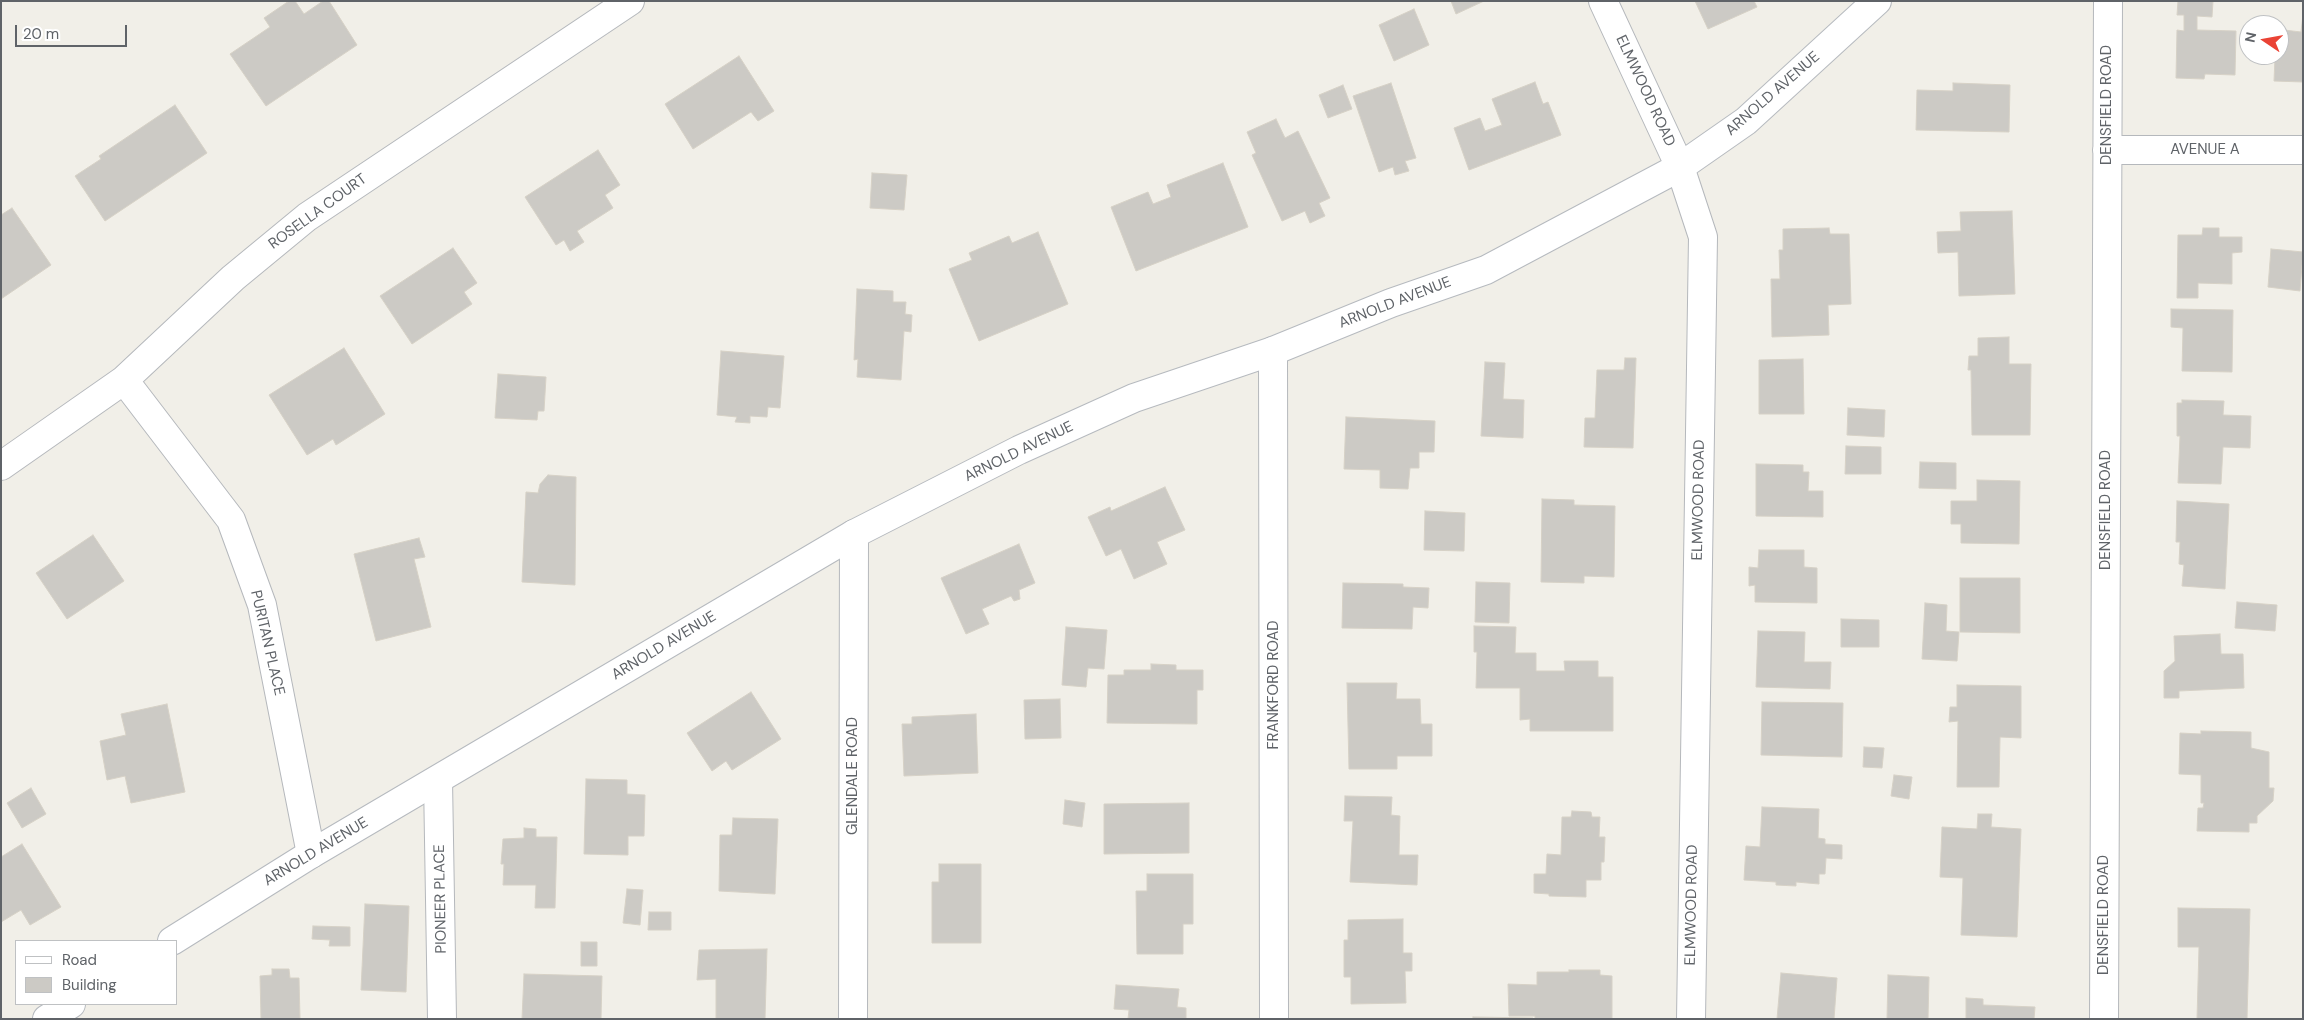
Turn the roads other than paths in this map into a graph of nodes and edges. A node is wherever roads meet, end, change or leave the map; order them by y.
1 (630, 1) edge
2 (1604, 1) edge
3 (1877, 1) edge
4 (2108, 1) edge
5 (2107, 150) junction
6 (2303, 150) edge
7 (1680, 167) junction
8 (1273, 351) junction
9 (124, 380) junction
10 (1, 466) edge
11 (854, 534) junction
12 (438, 780) junction
13 (311, 854) junction
14 (174, 940) edge
15 (70, 1005) edge
16 (47, 1019) edge
17 (442, 1019) edge
18 (853, 1019) edge
19 (1274, 1019) edge
20 (1691, 1019) edge
21 (2104, 1019) edge

1 - 9 street, ROSELLA COURT
2 - 7 street, ELMWOOD ROAD
3 - 7 street, ARNOLD AVENUE
4 - 5 street, DENSFIELD ROAD
5 - 6 street, AVENUE A
5 - 21 street, DENSFIELD ROAD
7 - 8 street, ARNOLD AVENUE
7 - 20 street, ELMWOOD ROAD
8 - 11 street, ARNOLD AVENUE
8 - 19 street, FRANKFORD ROAD
9 - 10 street, ROSELLA COURT
9 - 13 street, PURITAN PLACE
11 - 12 street, ARNOLD AVENUE
11 - 18 street, GLENDALE ROAD
12 - 13 street, ARNOLD AVENUE
12 - 17 street, PIONEER PLACE
13 - 14 street, ARNOLD AVENUE
15 - 16 street

